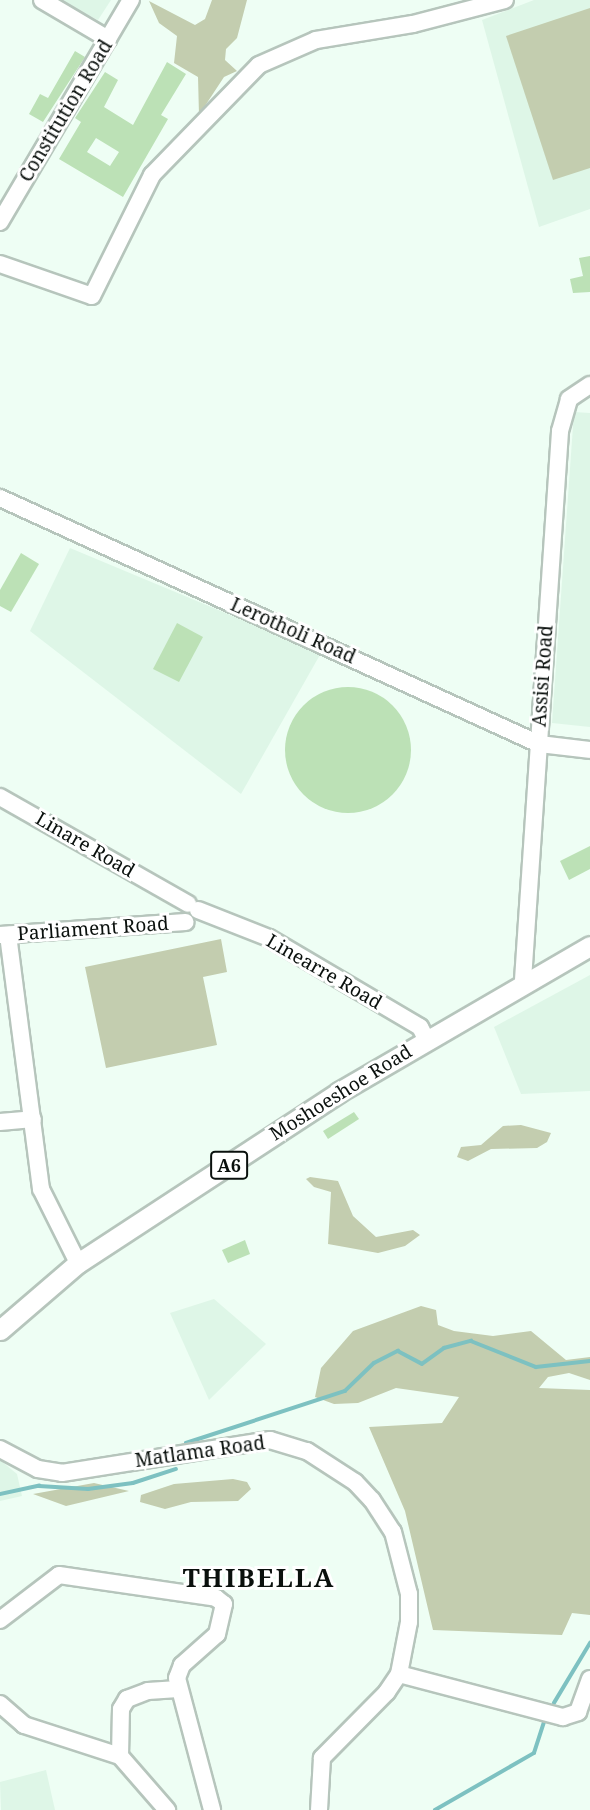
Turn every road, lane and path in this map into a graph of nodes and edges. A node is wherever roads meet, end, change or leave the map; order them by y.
1 (42, 0) edge
2 (131, 0) edge
3 (505, 0) edge
4 (108, 39) junction
5 (0, 222) edge
6 (0, 264) edge
7 (590, 385) edge
8 (0, 498) edge
9 (538, 744) junction
10 (590, 750) edge
11 (0, 797) edge
12 (166, 893) junction
13 (188, 913) junction
14 (159, 920) junction
15 (4, 935) edge
16 (590, 946) edge
17 (523, 980) junction
18 (426, 1039) junction
19 (33, 1119) junction
20 (0, 1122) edge
21 (78, 1263) junction
22 (0, 1330) edge
23 (0, 1449) edge
24 (0, 1620) edge
25 (399, 1674) junction
26 (590, 1679) edge
27 (178, 1689) junction
28 (0, 1704) edge
29 (120, 1756) junction
30 (167, 1810) edge
31 (212, 1810) edge
32 (319, 1810) edge

1 - 4 street
2 - 4 street, Constitution Road
3 - 6 street
4 - 5 street, Constitution Road
7 - 9 street, Assisi Road
8 - 9 street, Lerotholi Road
9 - 10 street, Lerotholi Road
9 - 17 street, Assisi Road
11 - 12 street, Linare Road
12 - 13 street, Linare Road
12 - 14 street
13 - 14 street, Parliament Road
13 - 18 street, Linearre Road
14 - 15 street, Parliament Road
15 - 19 street
16 - 17 main road, Moshoeshoe Road / A6
17 - 18 main road, Moshoeshoe Road / A6
18 - 21 main road, Moshoeshoe Road / A6
19 - 20 street
19 - 21 street
21 - 22 main road, Moshoeshoe Road / A6
23 - 25 street, Matlama Road
24 - 27 street
25 - 26 street
25 - 32 street
27 - 29 street
27 - 31 street
28 - 29 street
29 - 30 street

